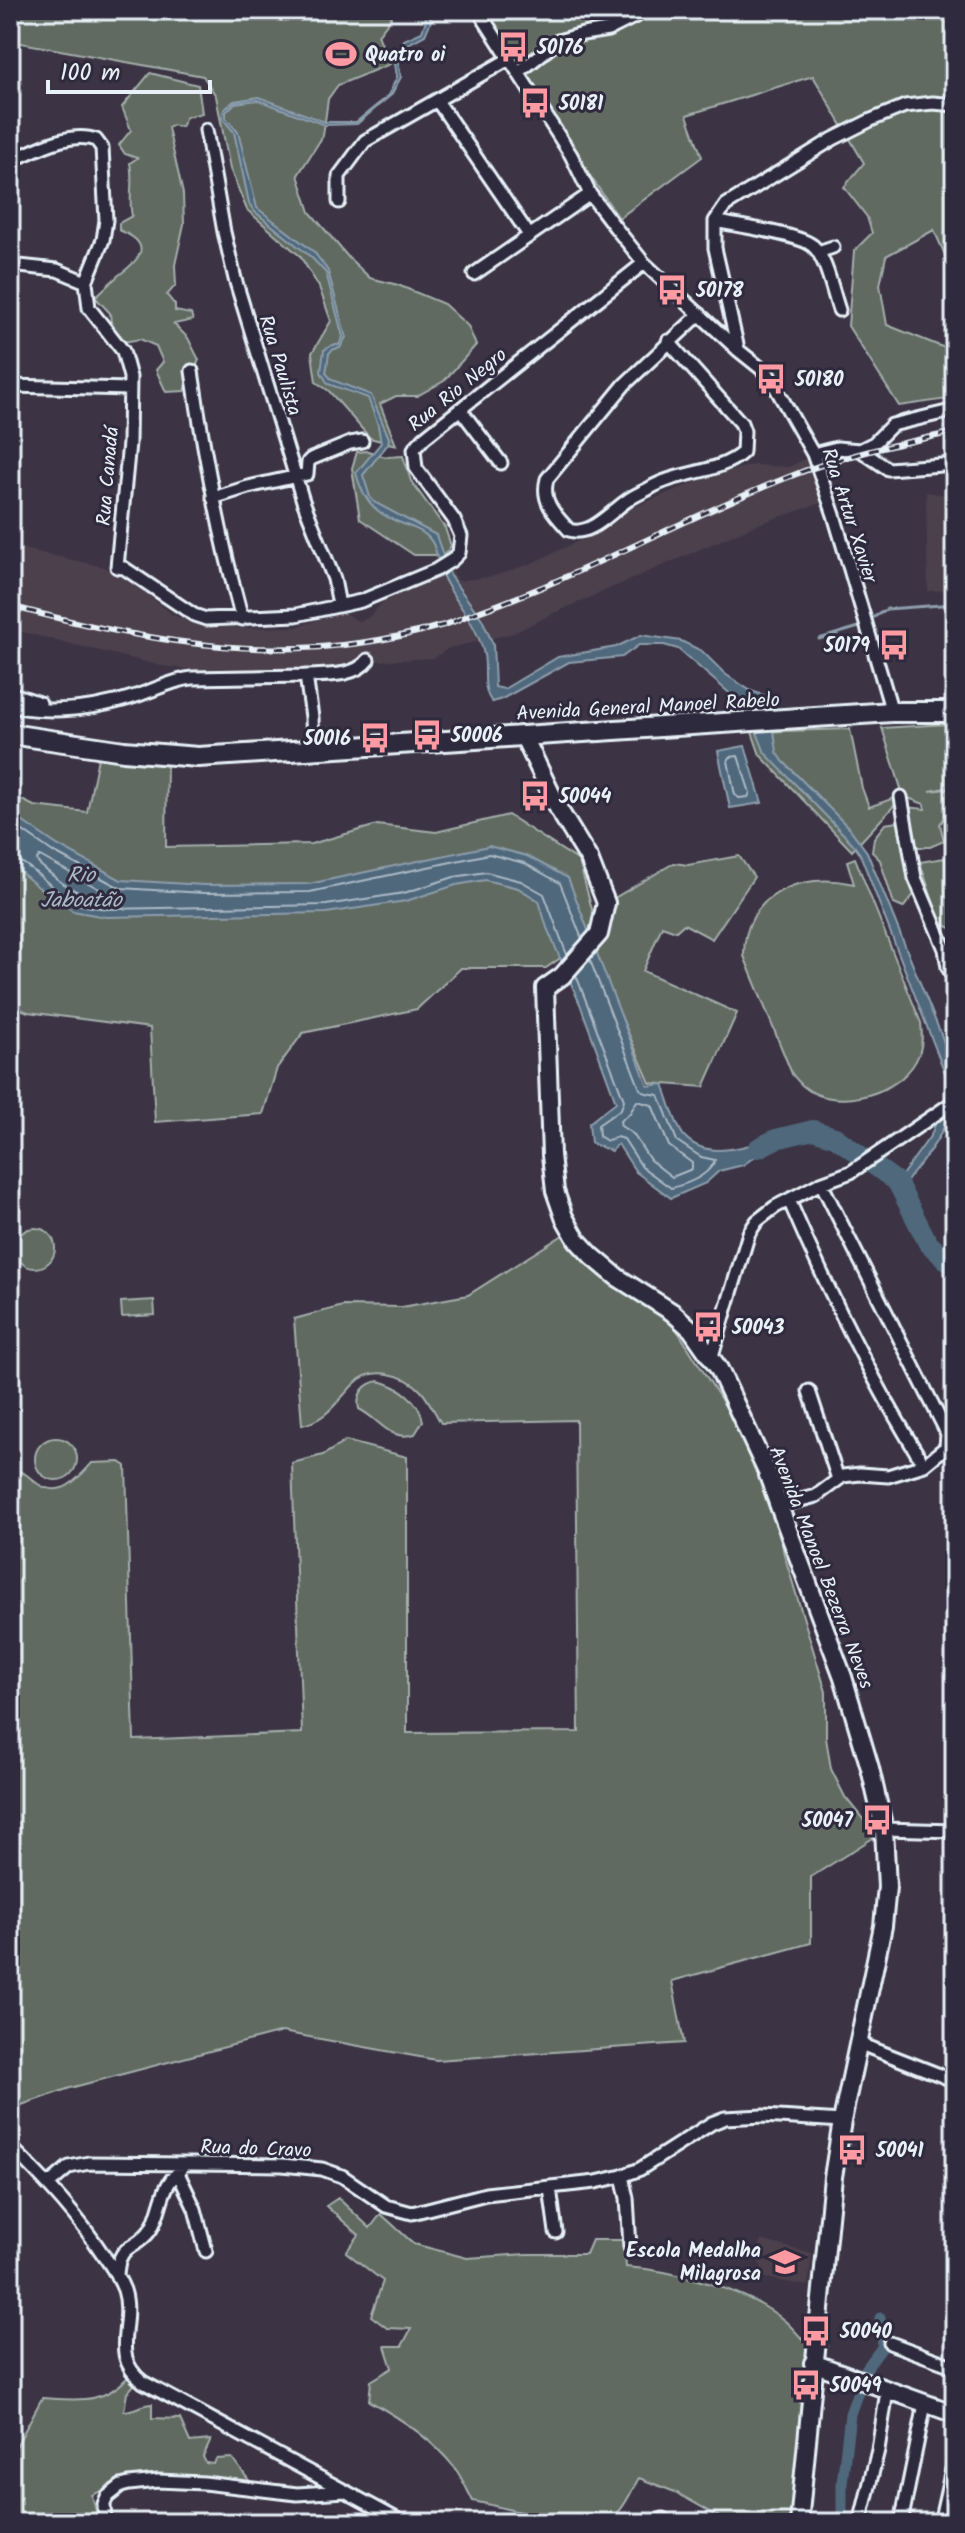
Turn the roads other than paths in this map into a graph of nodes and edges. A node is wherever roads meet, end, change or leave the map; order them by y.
1 (478, 10) edge
2 (648, 10) edge
3 (509, 59) junction
4 (519, 72) junction
5 (438, 102) junction
6 (955, 105) edge
7 (206, 130) dead end
8 (10, 161) edge
9 (590, 194) junction
10 (339, 202) dead end
11 (715, 221) junction
12 (529, 235) junction
13 (833, 247) dead end
14 (818, 252) junction
15 (644, 263) junction
16 (10, 265) edge
17 (474, 274) dead end
18 (86, 282) junction
19 (839, 310) dead end
20 (700, 314) junction
21 (668, 341) junction
22 (738, 350) junction
23 (192, 371) dead end
24 (10, 386) edge
25 (130, 389) junction
26 (460, 409) junction
27 (955, 410) edge
28 (362, 441) dead end
29 (860, 450) junction
30 (813, 454) junction
31 (501, 463) dead end
32 (955, 464) edge
33 (297, 476) junction
34 (213, 498) junction
35 (117, 567) joint
36 (339, 605) junction
37 (242, 619) junction
38 (368, 660) dead end
39 (306, 676) junction
40 (10, 693) edge
41 (10, 706) edge
42 (953, 707) edge
43 (78, 708) junction
44 (892, 712) junction
45 (10, 734) edge
46 (523, 735) junction
47 (313, 749) junction
48 (901, 797) dead end
49 (955, 981) edge
50 (955, 1101) edge
51 (821, 1183) junction
52 (789, 1200) junction
53 (712, 1356) junction
54 (809, 1391) dead end
55 (924, 1465) junction
56 (838, 1479) junction
57 (779, 1506) junction
58 (884, 1829) junction
59 (955, 1831) edge
60 (858, 2043) junction
61 (952, 2080) edge
62 (955, 2092) edge
63 (842, 2121) junction
64 (10, 2146) edge
65 (182, 2168) junction
66 (622, 2176) junction
67 (49, 2184) junction
68 (550, 2188) junction
69 (556, 2232) dead end
70 (630, 2247) dead end
71 (206, 2251) dead end
72 (117, 2277) junction
73 (890, 2343) dead end
74 (813, 2363) junction
75 (955, 2367) edge
76 (887, 2391) junction
77 (925, 2404) junction
78 (955, 2414) edge
79 (955, 2456) edge
80 (347, 2491) junction
81 (105, 2523) edge
82 (404, 2523) edge
83 (799, 2523) edge
84 (860, 2523) edge
85 (901, 2523) edge
86 (940, 2523) edge

1 - 3 street, Rua Artur Xavier
2 - 4 street
3 - 4 street, Rua Artur Xavier
3 - 5 street
4 - 9 street, Rua Artur Xavier
5 - 10 street
5 - 12 street
6 - 11 street
7 - 33 street, Rua Paulista
8 - 18 street
9 - 12 street
9 - 15 street, Rua Artur Xavier
11 - 14 street
11 - 22 street
12 - 17 street
13 - 14 street
14 - 19 street
15 - 20 street, Rua Artur Xavier
15 - 26 street, Rua Rio Negro
16 - 18 street
18 - 25 street, Rua Canadá
20 - 21 street
20 - 22 street, Rua Artur Xavier
21 - 21 street
22 - 30 street, Rua Artur Xavier
23 - 34 street
24 - 25 street
25 - 35 street, Rua Canadá
26 - 31 street
26 - 36 street, Rua Rio Negro
27 - 29 street
28 - 33 street
29 - 30 street
29 - 32 street
30 - 44 street, Rua Artur Xavier
33 - 34 street
33 - 36 street, Rua Paulista
34 - 37 street
35 - 37 street, Rua Rio Negro
36 - 37 street, Rua Rio Negro
38 - 39 street
39 - 43 street
39 - 47 street
40 - 43 street
41 - 43 street
42 - 44 main road, Avenida General Manoel Rabelo
44 - 46 main road, Avenida General Manoel Rabelo
45 - 47 main road, Avenida General Manoel Rabelo
46 - 47 main road, Avenida General Manoel Rabelo
46 - 53 street, Avenida Manoel Bezerra Neves
48 - 49 street
50 - 51 street
51 - 52 street
51 - 55 street
52 - 53 street
52 - 55 street
53 - 57 street, Avenida Manoel Bezerra Neves
54 - 56 street
55 - 56 street
56 - 57 street
57 - 58 street, Avenida Manoel Bezerra Neves
58 - 59 street
58 - 60 street, Avenida Manoel Bezerra Neves
60 - 61 street
60 - 63 street, Avenida Manoel Bezerra Neves
61 - 62 street
63 - 66 street, Rua do Cravo
63 - 74 street, Avenida Manoel Bezerra Neves
64 - 67 street
65 - 67 street, Rua do Cravo
65 - 68 street, Rua do Cravo
65 - 71 street
65 - 72 street
66 - 68 street, Rua do Cravo
66 - 70 street
67 - 72 street
68 - 69 street
72 - 80 street
73 - 75 street
74 - 76 street
74 - 83 street, Avenida Manoel Bezerra Neves
76 - 77 street
76 - 84 street
77 - 78 street
77 - 85 street
79 - 86 street
80 - 81 street
80 - 82 street

